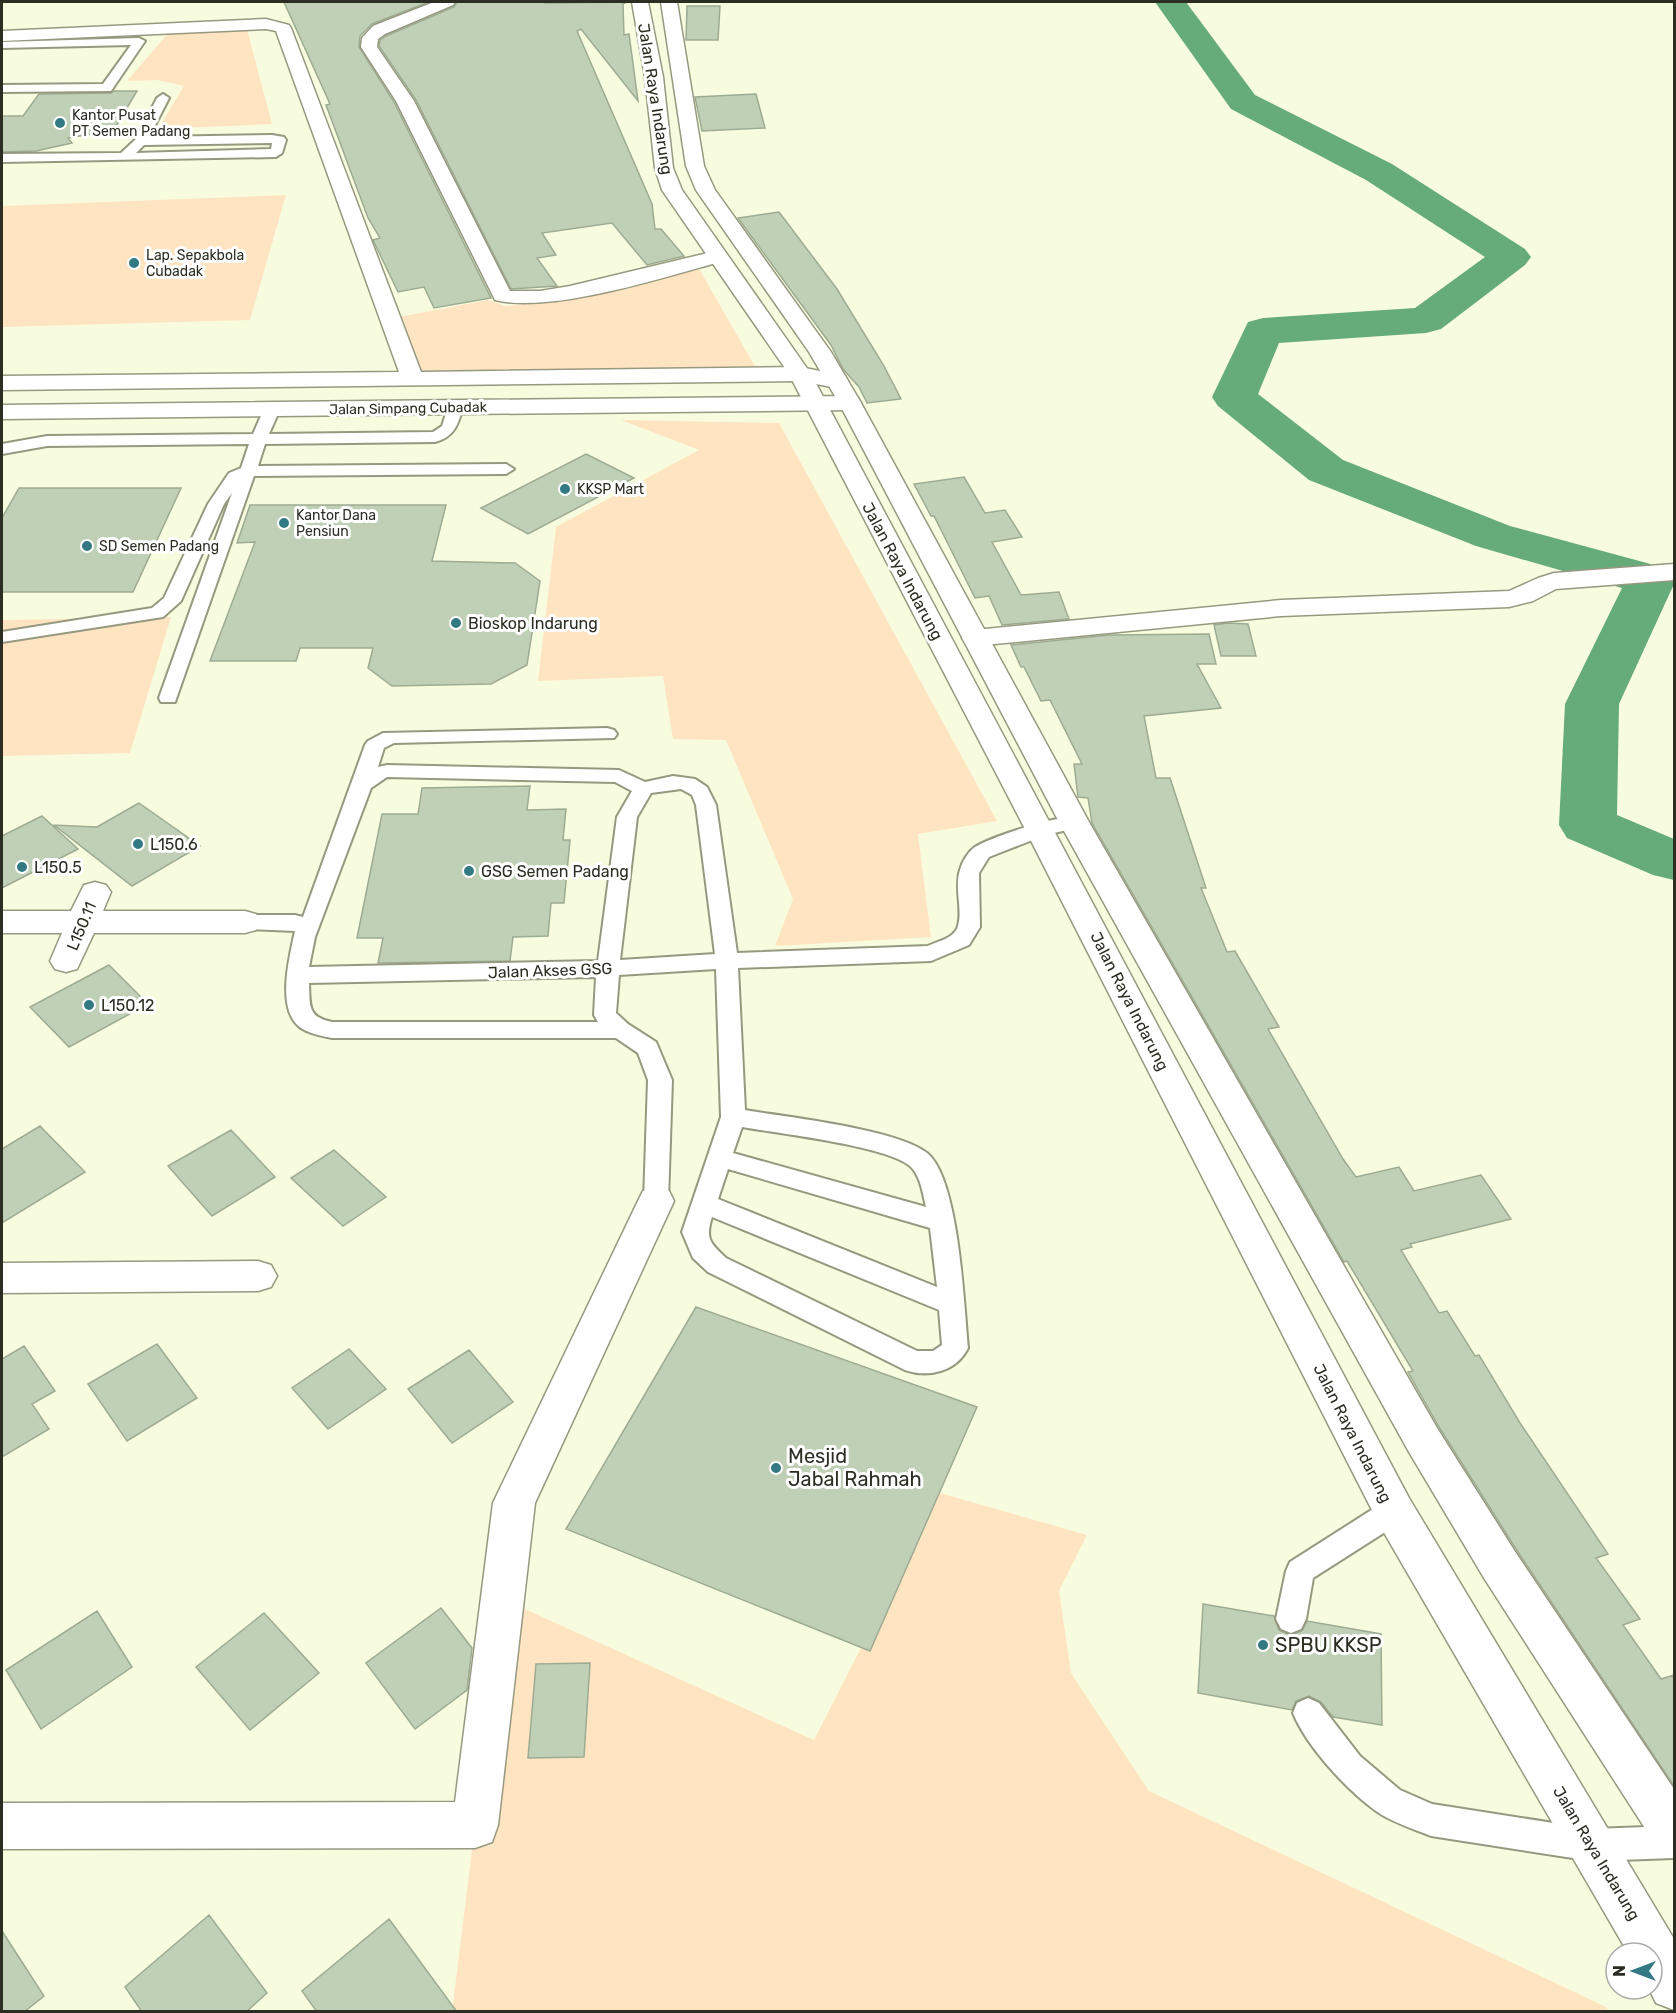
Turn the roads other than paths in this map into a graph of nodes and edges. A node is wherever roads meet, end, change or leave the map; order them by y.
1 (447, 2) edge
2 (640, 2) edge
3 (669, 2) edge
4 (143, 35) junction
5 (2, 36) edge
6 (2, 45) edge
7 (668, 77) junction
8 (2, 88) edge
9 (163, 98) dead end
10 (141, 141) junction
11 (124, 157) junction
12 (2, 158) edge
13 (716, 257) junction
14 (800, 374) junction
15 (412, 378) junction
16 (248, 380) junction
17 (2, 383) edge
18 (844, 392) junction
19 (814, 404) junction
20 (455, 407) junction
21 (240, 409) junction
22 (272, 409) junction
23 (2, 412) edge
24 (259, 439) junction
25 (2, 449) edge
26 (506, 469) dead end
27 (247, 471) junction
28 (1674, 572) edge
29 (2, 637) edge
30 (975, 638) junction
31 (168, 698) dead end
32 (607, 734) dead end
33 (362, 785) junction
34 (643, 789) junction
35 (1057, 825) junction
36 (95, 892) dead end
37 (2, 922) edge
38 (83, 922) junction
39 (245, 922) joint
40 (308, 932) junction
41 (66, 961) dead end
42 (727, 961) junction
43 (608, 968) junction
44 (298, 973) junction
45 (620, 1030) junction
46 (733, 1117) junction
47 (720, 1158) junction
48 (656, 1201) joint
49 (705, 1204) junction
50 (940, 1221) junction
51 (258, 1276) dead end
52 (2, 1278) edge
53 (950, 1303) junction
54 (1394, 1511) junction
55 (1291, 1619) dead end
56 (1308, 1713) dead end
57 (2, 1826) edge
58 (1674, 1830) edge
59 (1674, 1842) edge
60 (1592, 1845) junction
61 (1674, 1985) edge

1 - 13 main road
2 - 7 main road, Jalan Raya Indarung
3 - 7 main road, Jalan Raya Indarung
4 - 5 main road
4 - 6 lane
4 - 8 lane
4 - 15 main road
7 - 13 main road, Jalan Raya Indarung
7 - 18 main road, Jalan Raya Indarung
9 - 10 lane
10 - 11 lane
10 - 11 lane
11 - 12 lane
13 - 14 main road, Jalan Raya Indarung
14 - 15 main road, Jalan Simpang Cubadak
14 - 18 main road, Jalan Simpang Cubadak
14 - 19 main road, Jalan Raya Indarung
15 - 16 main road, Jalan Simpang Cubadak
16 - 17 main road, Jalan Simpang Cubadak
16 - 21 main road
18 - 19 main road, Jalan Simpang Cubadak
18 - 30 main road, Jalan Raya Indarung
19 - 20 main road, Jalan Simpang Cubadak
19 - 35 main road, Jalan Raya Indarung
20 - 22 main road, Jalan Simpang Cubadak
20 - 24 lane
21 - 22 main road, Jalan Simpang Cubadak
21 - 23 main road, Jalan Simpang Cubadak
22 - 24 lane
24 - 25 lane
24 - 27 lane
26 - 27 lane
27 - 29 lane
27 - 31 lane
28 - 30 main road
30 - 35 main road, Jalan Raya Indarung
32 - 33 lane
33 - 34 lane
33 - 40 lane
34 - 42 lane
34 - 43 lane
35 - 42 lane, Jalan Akses GSG
35 - 54 main road, Jalan Raya Indarung
35 - 58 main road, Jalan Raya Indarung
36 - 38 main road, L150.11
37 - 38 main road
38 - 39 main road
38 - 41 main road, L150.11
39 - 40 lane
40 - 44 lane
42 - 43 lane, Jalan Akses GSG
42 - 46 lane
43 - 44 lane, Jalan Akses GSG
43 - 45 lane
44 - 45 lane
45 - 48 lane
46 - 47 lane
46 - 50 lane
47 - 49 lane
47 - 50 lane
48 - 57 main road
49 - 53 lane
49 - 53 lane
50 - 53 lane
51 - 52 main road
54 - 55 lane
54 - 60 main road, Jalan Raya Indarung
56 - 60 lane
59 - 60 lane
60 - 61 main road, Jalan Raya Indarung

